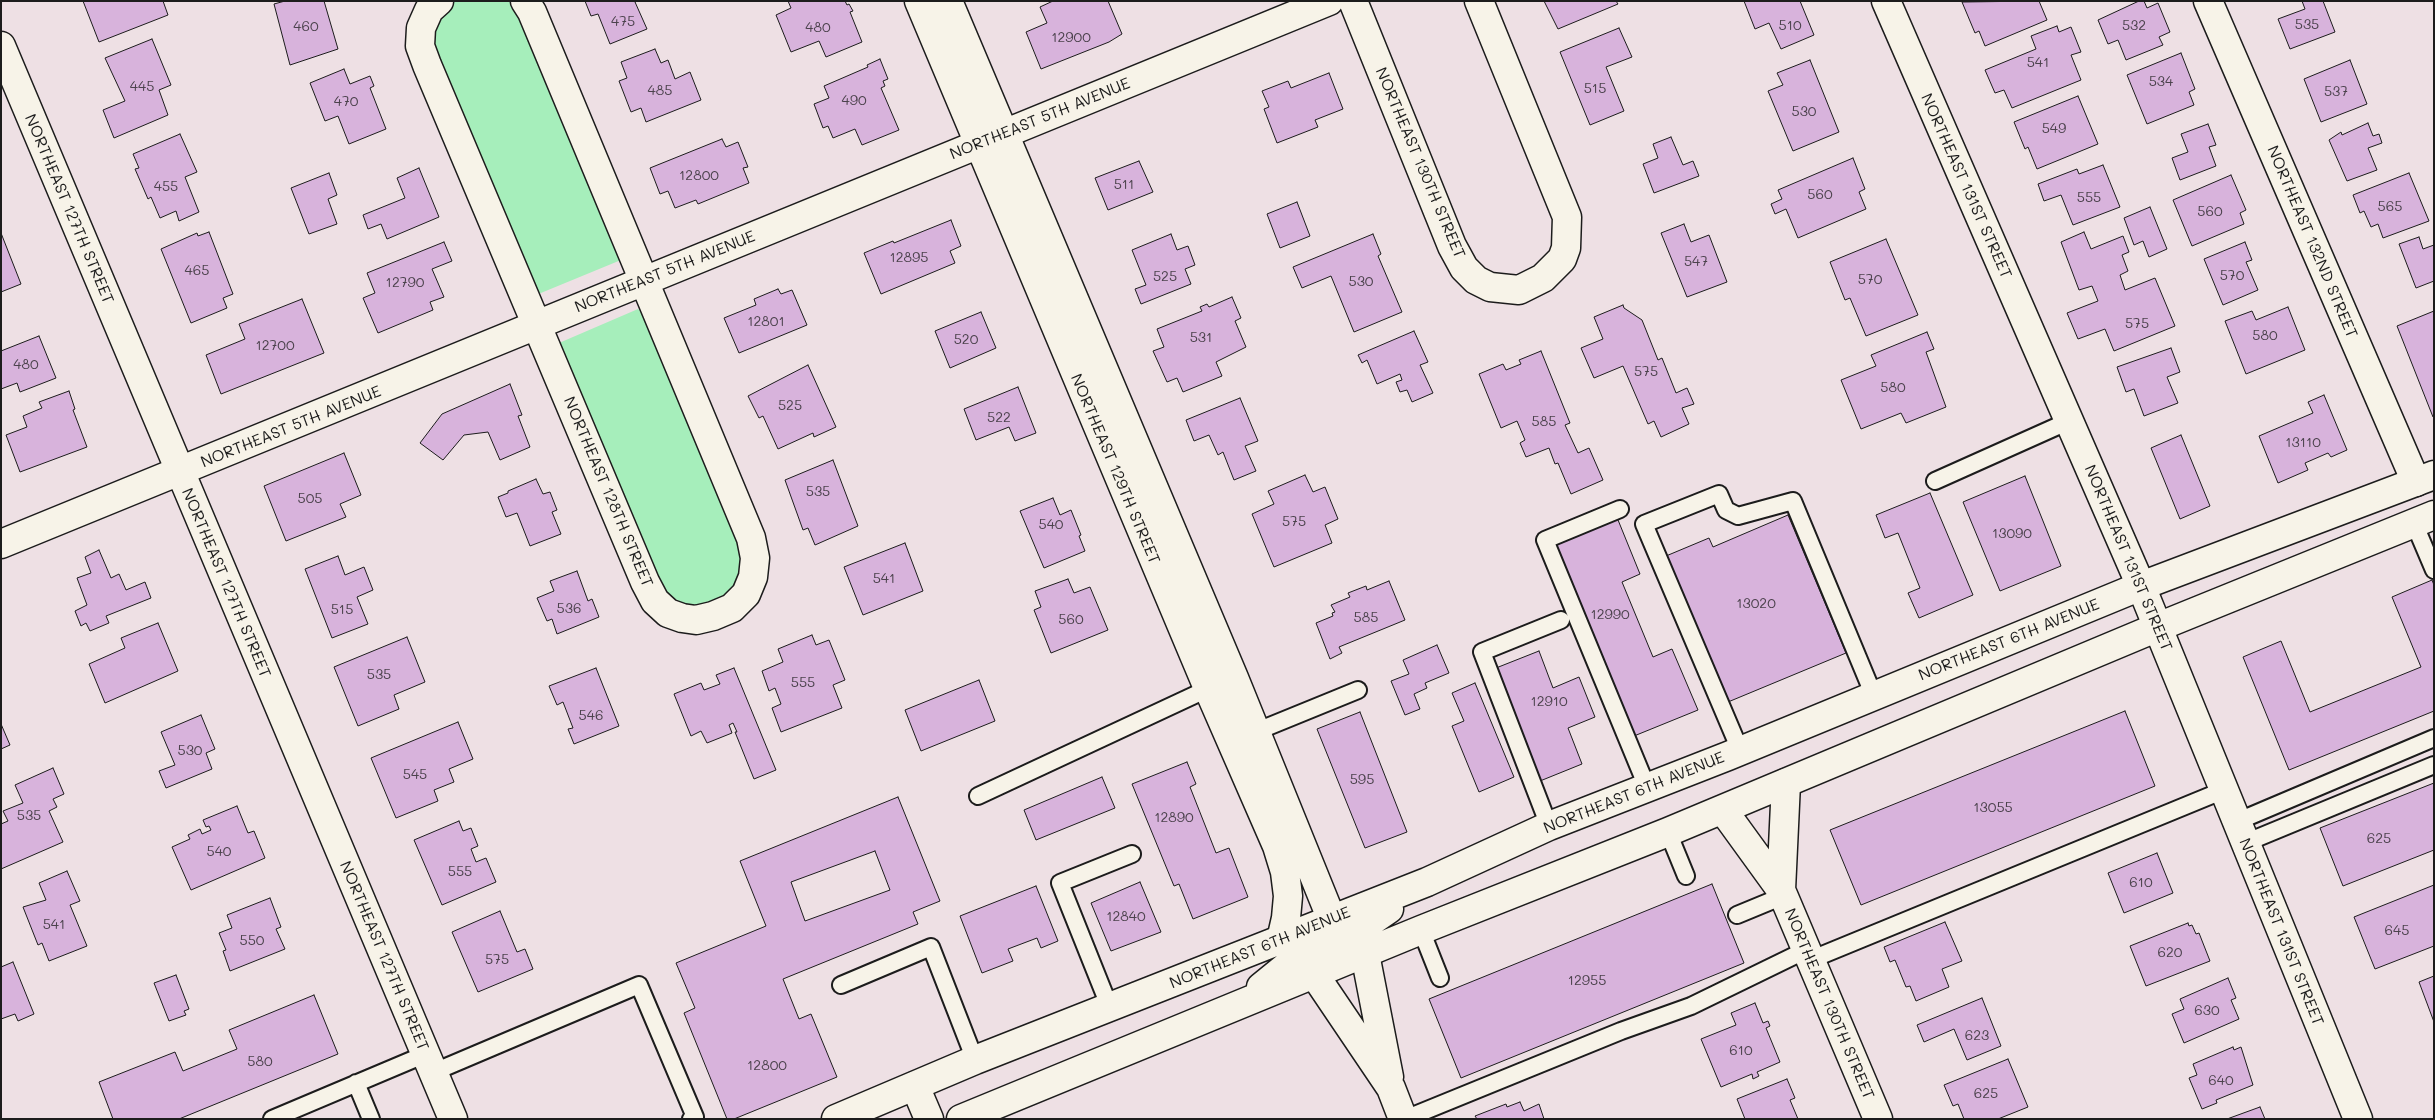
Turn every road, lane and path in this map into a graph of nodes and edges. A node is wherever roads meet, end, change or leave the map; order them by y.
1 (439, 1) edge
2 (525, 1) edge
3 (919, 1) edge
4 (948, 1) edge
5 (1329, 1) edge
6 (1353, 1) edge
7 (1479, 1) edge
8 (1886, 1) edge
9 (2208, 1) edge
10 (1, 46) edge
11 (1004, 134) junction
12 (978, 144) junction
13 (644, 281) junction
14 (537, 325) junction
15 (2069, 421) junction
16 (179, 473) junction
17 (2425, 478) edge
18 (1935, 481) dead end
19 (1620, 509) dead end
20 (2424, 519) edge
21 (1, 544) edge
22 (2434, 570) edge
23 (2141, 586) junction
24 (1562, 620) dead end
25 (2158, 627) junction
26 (1234, 678) junction
27 (1208, 688) junction
28 (1358, 690) dead end
29 (1874, 696) junction
30 (1256, 732) junction
31 (2434, 738) edge
32 (1740, 750) junction
33 (2434, 765) edge
34 (1786, 783) junction
35 (1647, 788) junction
36 (2224, 790) junction
37 (978, 796) dead end
38 (1723, 810) junction
39 (1550, 826) junction
40 (1668, 832) junction
41 (2241, 833) junction
42 (1132, 854) dead end
43 (1686, 876) dead end
44 (1427, 882) junction
45 (1782, 893) junction
46 (1737, 914) dead end
47 (1332, 920) junction
48 (1421, 930) junction
49 (1281, 940) junction
50 (1364, 954) junction
51 (1808, 956) junction
52 (1314, 974) junction
53 (1440, 978) dead end
54 (841, 984) dead end
55 (1241, 1004) junction
56 (1110, 1008) junction
57 (976, 1060) junction
58 (430, 1063) junction
59 (356, 1083) junction
60 (915, 1086) junction
61 (1391, 1088) junction
62 (289, 1115) edge
63 (272, 1119) edge
64 (371, 1119) edge
65 (453, 1119) edge
66 (691, 1119) edge
67 (836, 1119) edge
68 (929, 1119) edge
69 (961, 1119) edge
70 (1404, 1119) edge
71 (1878, 1119) edge
72 (2358, 1119) edge

1 - 14 street, NORTHEAST 128TH STREET
2 - 13 street, NORTHEAST 128TH STREET
3 - 12 street, NORTHEAST 129TH STREET
4 - 11 street, NORTHEAST 129TH STREET
5 - 11 street, NORTHEAST 5TH AVENUE
6 - 7 street, NORTHEAST 130TH STREET
8 - 15 street, NORTHEAST 131ST STREET
9 - 17 street, NORTHEAST 132ND STREET
10 - 16 street, NORTHEAST 127TH STREET
11 - 12 street, NORTHEAST 5TH AVENUE
11 - 26 street, NORTHEAST 129TH STREET
12 - 13 street, NORTHEAST 5TH AVENUE
12 - 27 street, NORTHEAST 129TH STREET
13 - 14 street, NORTHEAST 5TH AVENUE
13 - 14 street, NORTHEAST 128TH STREET
14 - 16 street, NORTHEAST 5TH AVENUE
15 - 18 lane
15 - 23 street, NORTHEAST 131ST STREET
16 - 21 street, NORTHEAST 5TH AVENUE
16 - 58 street, NORTHEAST 127TH STREET
17 - 23 street, NORTHEAST 6TH AVENUE
19 - 35 lane
20 - 22 lane
20 - 25 street
23 - 25 street, NORTHEAST 131ST STREET
23 - 29 street, NORTHEAST 6TH AVENUE
24 - 39 lane
25 - 34 street
25 - 36 street, NORTHEAST 131ST STREET
26 - 27 lane
26 - 30 street, NORTHEAST 129TH STREET
27 - 37 lane
27 - 49 street, NORTHEAST 129TH STREET
28 - 30 lane
29 - 32 street, NORTHEAST 6TH AVENUE
29 - 32 lane
30 - 47 street, NORTHEAST 129TH STREET
31 - 41 lane
32 - 35 street, NORTHEAST 6TH AVENUE
33 - 41 lane
34 - 38 street
34 - 45 street, NORTHEAST 130TH STREET
35 - 39 street, NORTHEAST 6TH AVENUE
36 - 41 street, NORTHEAST 131ST STREET
36 - 51 lane
38 - 40 street
38 - 45 street, NORTHEAST 130TH STREET
39 - 44 street, NORTHEAST 6TH AVENUE
40 - 43 lane
40 - 48 street
41 - 72 street, NORTHEAST 131ST STREET
42 - 56 lane
44 - 47 street, NORTHEAST 6TH AVENUE
44 - 52 street
45 - 46 lane
45 - 51 street, NORTHEAST 130TH STREET
47 - 49 street, NORTHEAST 6TH AVENUE
47 - 55 street
48 - 50 street
48 - 53 lane
49 - 56 street, NORTHEAST 6TH AVENUE
50 - 52 street
50 - 61 street
51 - 70 lane
51 - 71 street, NORTHEAST 130TH STREET
52 - 55 street
52 - 61 street
54 - 57 lane
55 - 69 street
56 - 57 street, NORTHEAST 6TH AVENUE
57 - 60 street, NORTHEAST 6TH AVENUE
58 - 59 lane
58 - 65 street, NORTHEAST 127TH STREET
58 - 66 lane
59 - 62 lane
59 - 64 lane
60 - 67 street, NORTHEAST 6TH AVENUE
60 - 68 street
61 - 70 street
62 - 63 lane

